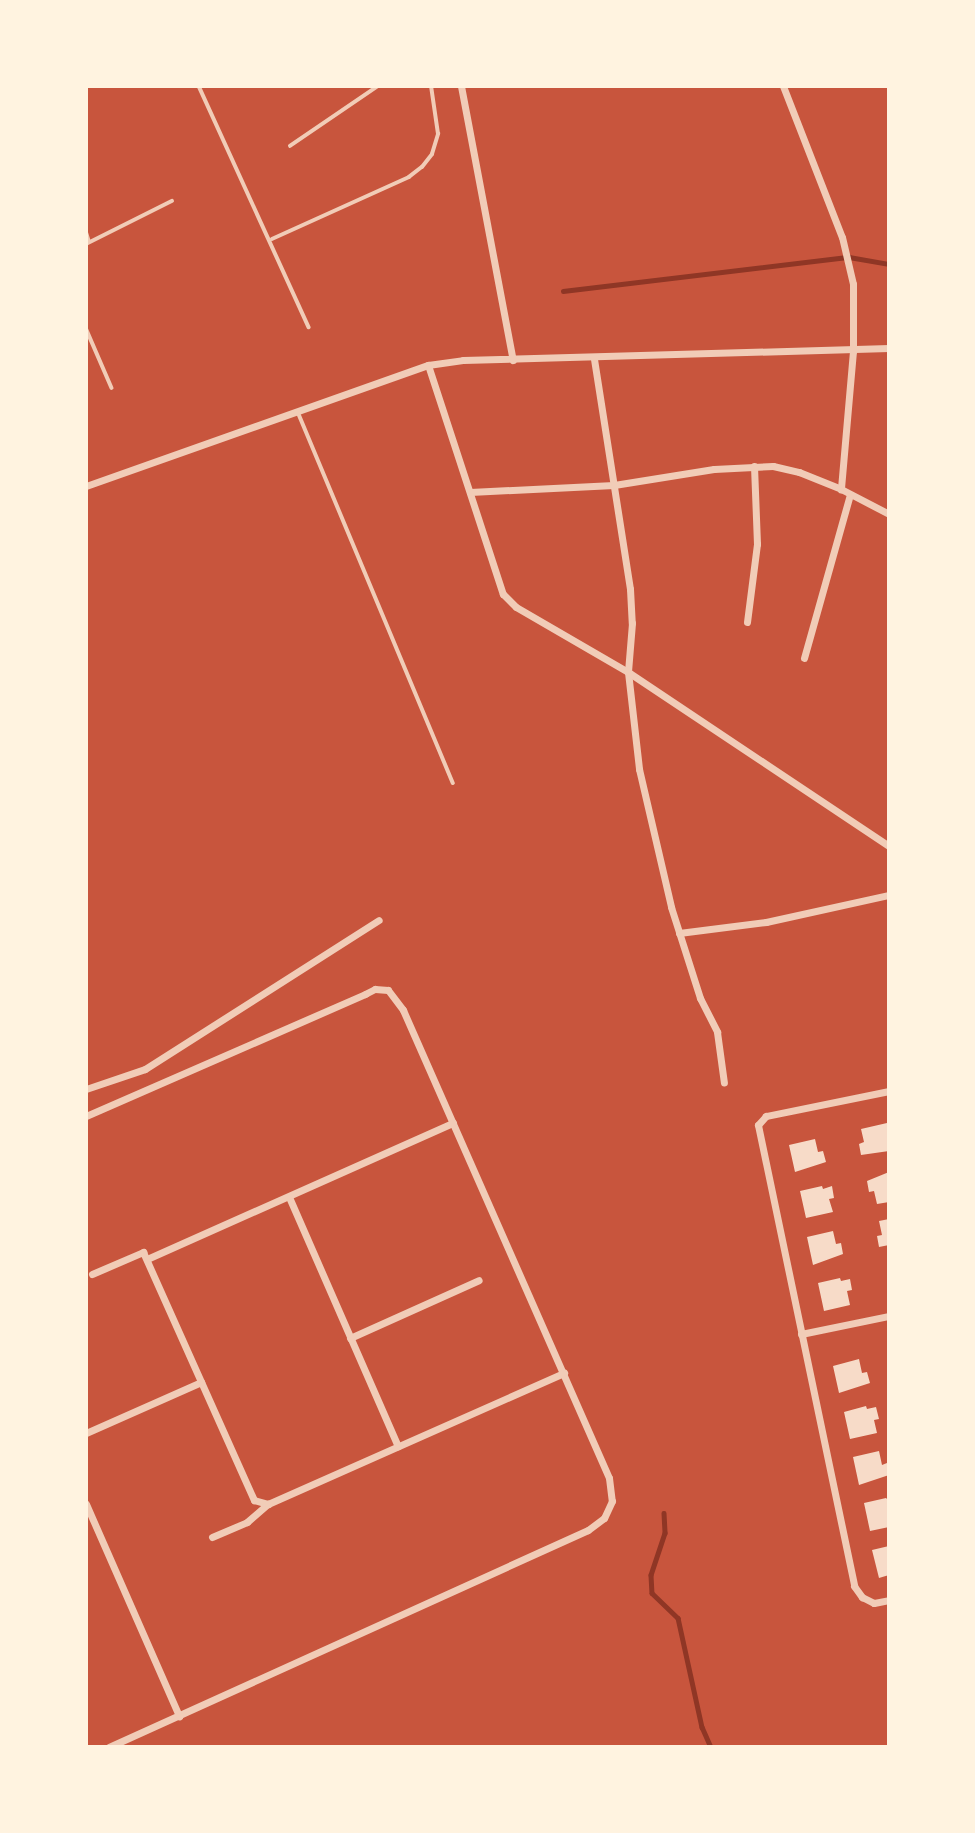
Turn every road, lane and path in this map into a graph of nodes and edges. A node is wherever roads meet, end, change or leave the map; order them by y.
1 (199, 86) edge
2 (378, 86) edge
3 (431, 86) edge
4 (461, 86) edge
5 (783, 86) edge
6 (290, 146) dead end
7 (172, 201) dead end
8 (86, 231) edge
9 (271, 239) junction
10 (88, 243) edge
11 (309, 327) dead end
12 (86, 328) edge
13 (889, 348) edge
14 (853, 351) junction
15 (594, 359) junction
16 (513, 360) junction
17 (428, 365) junction
18 (112, 388) dead end
19 (297, 410) junction
20 (754, 466) junction
21 (614, 485) junction
22 (86, 486) edge
23 (841, 489) junction
24 (470, 492) junction
25 (850, 494) junction
26 (889, 514) edge
27 (747, 622) dead end
28 (804, 658) dead end
29 (628, 673) junction
30 (453, 783) dead end
31 (889, 846) edge
32 (889, 895) edge
33 (379, 920) dead end
34 (679, 933) junction
35 (724, 1083) dead end
36 (86, 1089) edge
37 (889, 1091) edge
38 (86, 1116) edge
39 (453, 1123) junction
40 (289, 1197) junction
41 (147, 1259) junction
42 (92, 1274) dead end
43 (479, 1280) dead end
44 (889, 1316) edge
45 (801, 1334) junction
46 (350, 1338) junction
47 (564, 1374) junction
48 (201, 1382) junction
49 (86, 1433) edge
50 (398, 1446) junction
51 (86, 1504) edge
52 (268, 1504) junction
53 (212, 1537) dead end
54 (889, 1600) edge
55 (179, 1716) junction
56 (109, 1747) edge

1 - 9 lane
2 - 6 lane
3 - 9 lane
4 - 16 street
5 - 14 street
7 - 10 lane
8 - 10 lane
9 - 11 lane
12 - 18 lane
13 - 14 street
14 - 15 street
14 - 23 street
15 - 16 street
15 - 21 street
16 - 17 street
17 - 19 street
17 - 24 street
19 - 22 street
19 - 30 lane
20 - 21 street
20 - 23 street
20 - 27 street
21 - 24 street
21 - 29 street
23 - 25 street
24 - 29 street
25 - 26 street
25 - 28 street
29 - 31 street
29 - 34 street
32 - 34 street
33 - 36 street
34 - 35 street
37 - 45 street
38 - 39 street
39 - 40 street
39 - 47 street
40 - 41 street
40 - 46 street
41 - 42 street
41 - 48 street
43 - 46 street
44 - 45 street
45 - 54 street
46 - 50 street
47 - 50 street
47 - 55 street
48 - 49 street
48 - 52 street
50 - 52 street
51 - 55 street
52 - 53 street
55 - 56 street

